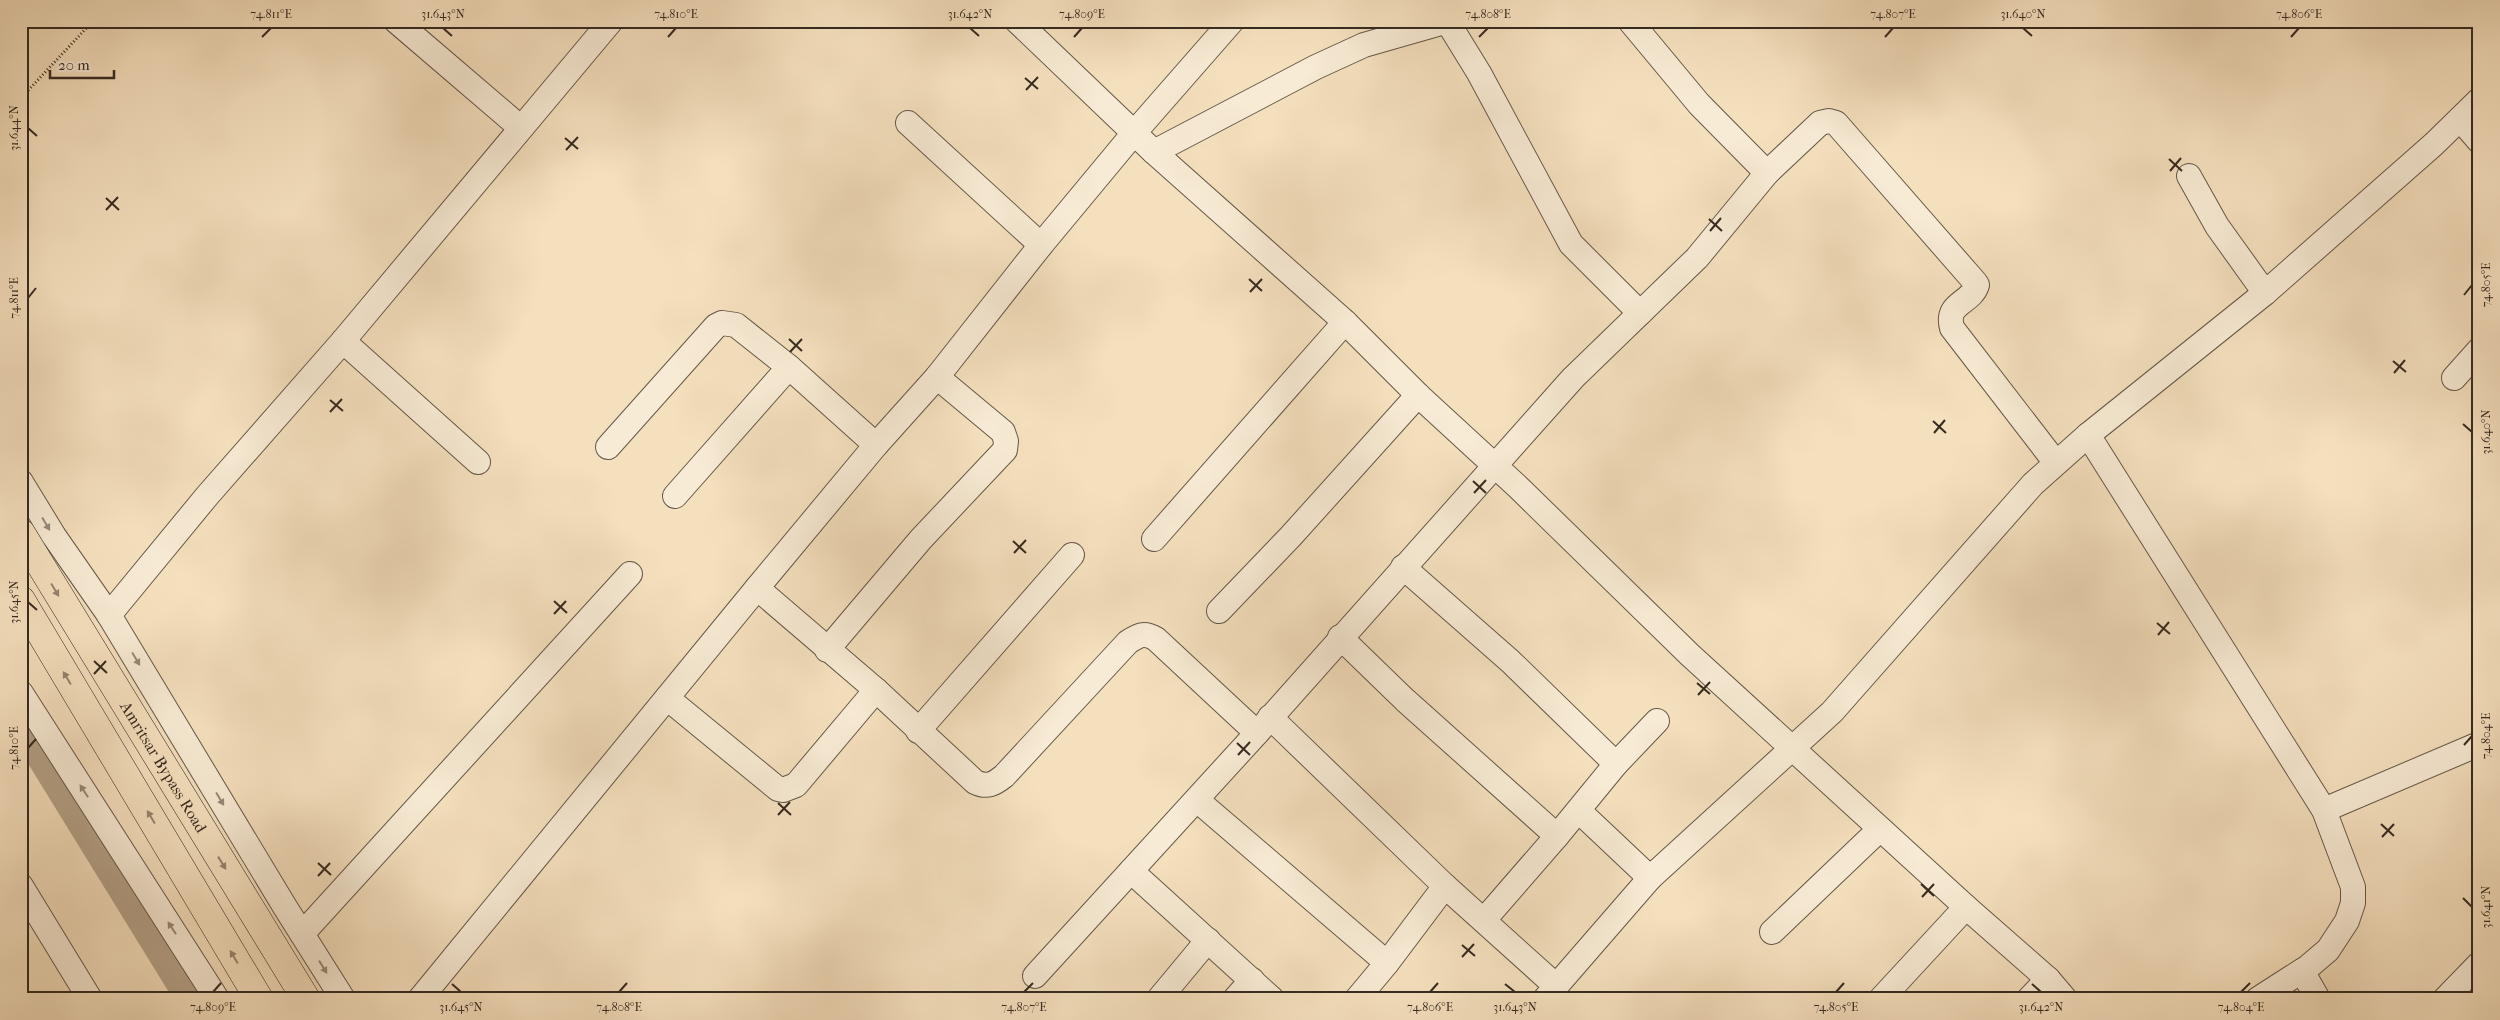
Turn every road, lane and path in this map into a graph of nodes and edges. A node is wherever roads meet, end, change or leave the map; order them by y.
1 (93, 21) edge
2 (396, 21) edge
3 (611, 21) edge
4 (1017, 21) edge
5 (1232, 21) edge
6 (1447, 21) edge
7 (1630, 21) edge
8 (21, 98) edge
9 (2479, 100) edge
10 (2460, 119) junction
11 (908, 123) dead end
12 (521, 128) junction
13 (1134, 133) junction
14 (2479, 141) edge
15 (1154, 152) junction
16 (1767, 173) junction
17 (2189, 176) dead end
18 (1041, 245) junction
19 (2265, 293) junction
20 (1640, 313) junction
21 (1345, 322) junction
22 (343, 341) junction
23 (2479, 350) edge
24 (789, 367) junction
25 (937, 377) junction
26 (2454, 378) dead end
27 (1418, 395) junction
28 (2088, 435) junction
29 (876, 445) junction
30 (608, 447) dead end
31 (478, 462) dead end
32 (2056, 463) junction
33 (1494, 466) junction
34 (21, 482) edge
35 (675, 496) dead end
36 (21, 534) edge
37 (1154, 539) dead end
38 (1072, 555) dead end
39 (1403, 567) junction
40 (630, 574) dead end
41 (756, 588) junction
42 (21, 600) edge
43 (1219, 611) dead end
44 (109, 615) junction
45 (1340, 637) junction
46 (827, 650) junction
47 (876, 690) junction
48 (21, 693) edge
49 (667, 698) junction
50 (1657, 720) dead end
51 (1263, 725) junction
52 (918, 731) junction
53 (2479, 744) edge
54 (1793, 748) junction
55 (1616, 764) junction
56 (1197, 800) junction
57 (2324, 810) junction
58 (1578, 812) junction
59 (1880, 829) junction
60 (1557, 836) junction
61 (1131, 871) junction
62 (1650, 878) junction
63 (21, 886) edge
64 (1445, 886) junction
65 (1966, 908) junction
66 (1484, 920) junction
67 (1772, 932) dead end
68 (302, 934) junction
69 (1208, 940) junction
70 (1387, 963) junction
71 (2479, 964) edge
72 (2302, 971) junction
73 (1035, 976) dead end
74 (1252, 980) junction
75 (2048, 980) junction
76 (1551, 992) edge
77 (90, 999) edge
78 (217, 999) edge
79 (259, 999) edge
80 (306, 999) edge
81 (343, 999) edge
82 (420, 999) edge
83 (1159, 999) edge
84 (1236, 999) edge
85 (1272, 999) edge
86 (1357, 999) edge
87 (1881, 999) edge
88 (2029, 999) edge
89 (2065, 999) edge
90 (2258, 999) edge
91 (2318, 999) edge
92 (2444, 999) edge

1 - 8 path
2 - 12 street
3 - 12 street
4 - 13 street
5 - 13 street
6 - 15 street
6 - 20 street
7 - 16 street
9 - 10 street
10 - 14 street
10 - 19 street
11 - 18 street
12 - 22 street
13 - 15 street
13 - 18 street
15 - 21 street
16 - 20 street
16 - 32 street
17 - 19 street
18 - 25 street
19 - 28 street
20 - 33 street
21 - 27 street
21 - 37 street
22 - 31 street
22 - 44 street
23 - 26 street
24 - 29 street
24 - 30 street
24 - 35 street
25 - 29 street
25 - 46 street
27 - 33 street
27 - 43 street
28 - 32 street
28 - 57 street
29 - 41 street
32 - 54 street
33 - 39 street
33 - 54 street
34 -> 44 street
36 -> 80 highway, Amritsar Bypass Road
38 - 52 street
39 - 45 street
39 - 55 street
40 - 68 street
41 - 46 street
41 - 49 street
79 -> 42 highway
44 -> 68 street
45 - 51 street
45 - 60 street
46 - 47 street
47 - 49 street
47 - 52 street
78 -> 48 street
49 - 82 street
50 - 55 street
51 - 52 street
51 - 56 street
51 - 64 street
53 - 57 street
54 - 59 street
54 - 62 street
55 - 58 street
56 - 61 street
56 - 70 street
57 - 72 street
58 - 60 street
58 - 62 street
59 - 65 street
59 - 67 street
60 - 66 street
61 - 69 street
61 - 73 street
62 - 76 street
63 - 77 street
64 - 66 street
64 - 70 street
65 - 75 street
65 - 87 street
66 - 76 street
68 -> 81 street
69 - 74 street
69 - 83 street
70 - 86 street
71 - 92 street
72 - 90 street
72 - 91 street
74 - 84 street
74 - 85 street
75 - 88 street
75 - 89 street

